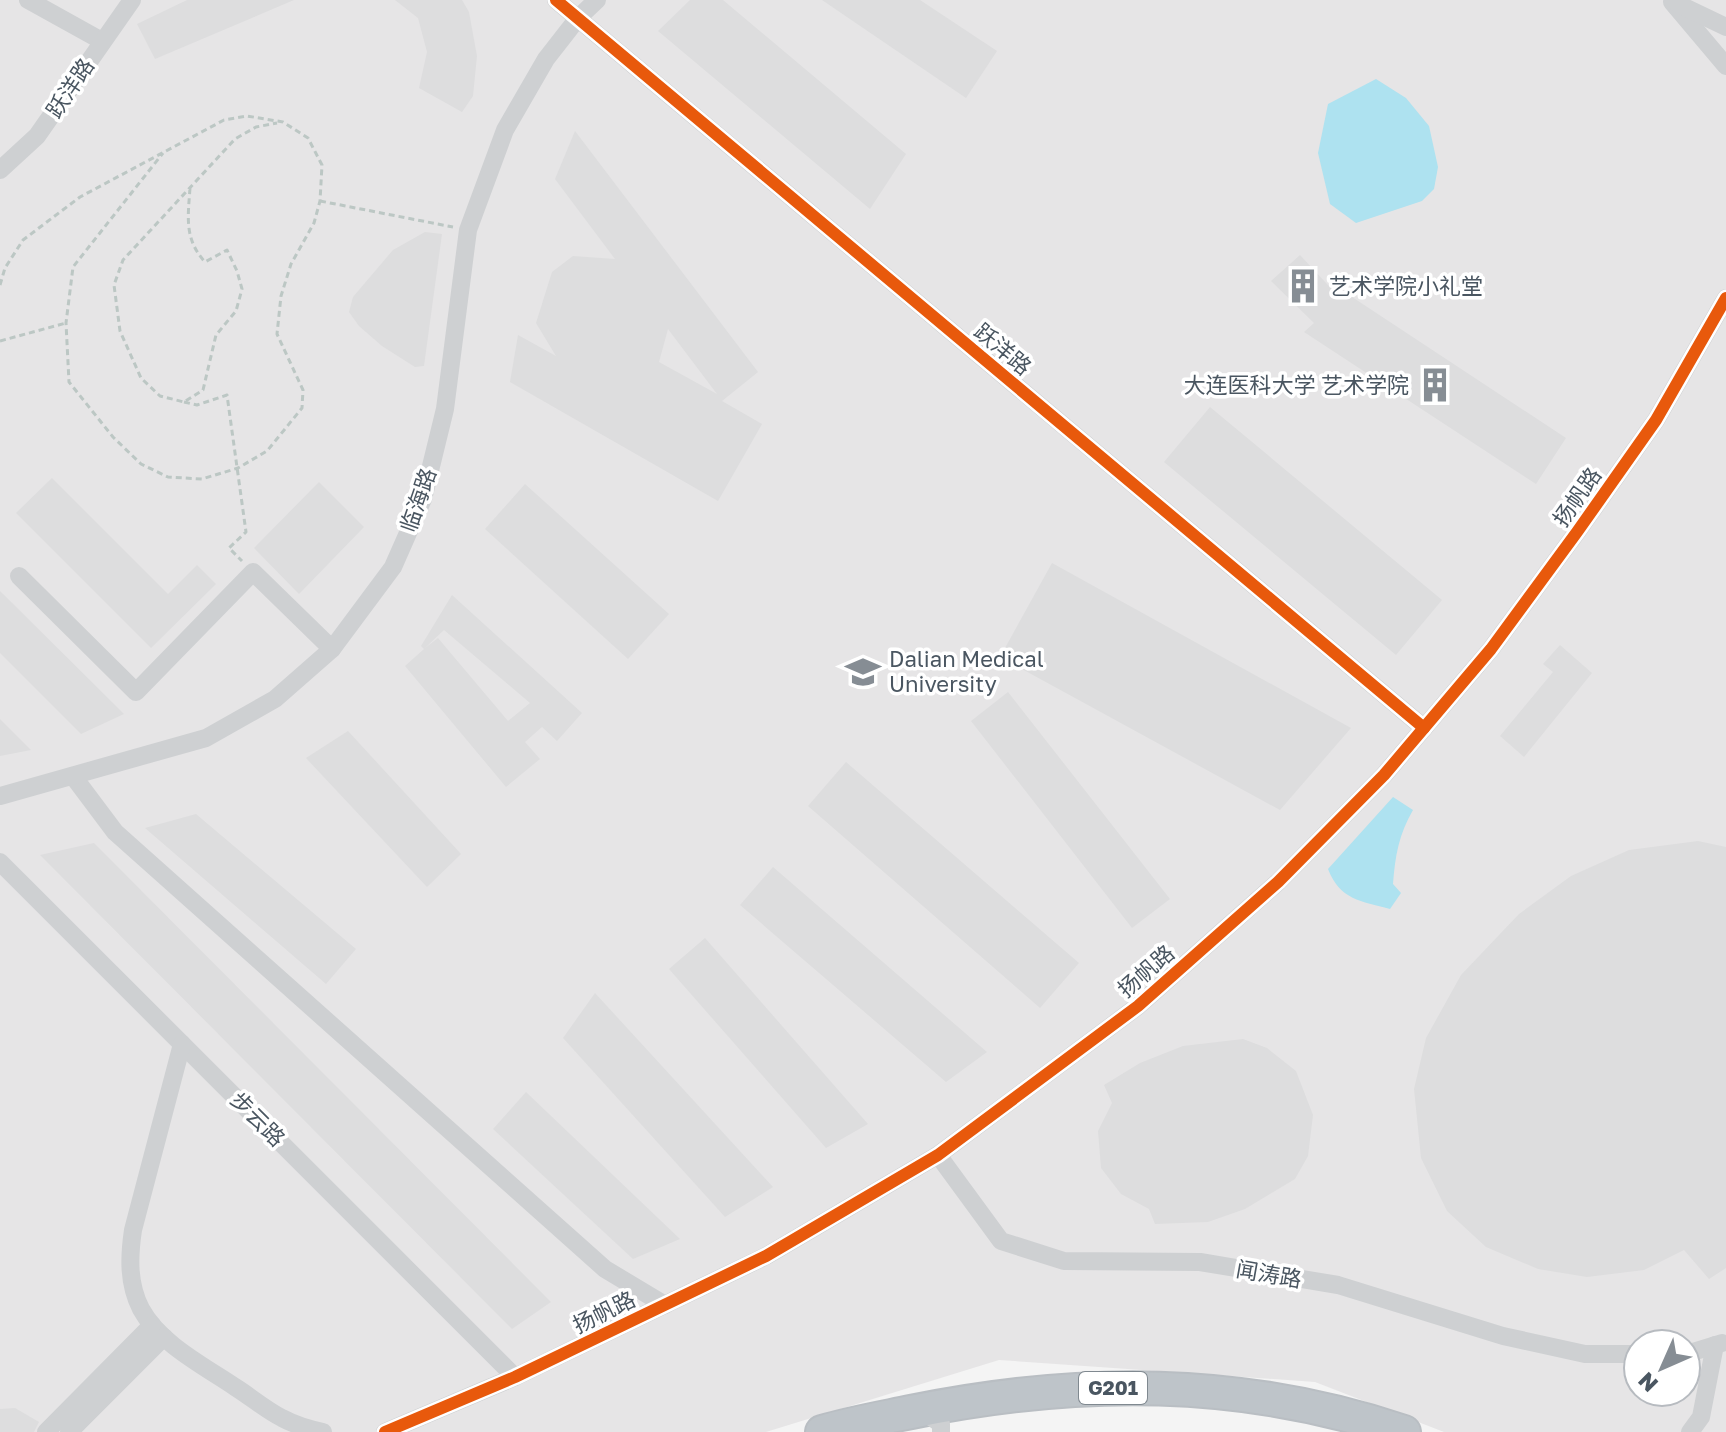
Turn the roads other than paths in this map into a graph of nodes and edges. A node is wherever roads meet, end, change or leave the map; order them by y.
1 (28, 0) edge
2 (132, 0) edge
3 (556, 0) edge
4 (597, 0) edge
5 (1670, 1) edge
6 (578, 18) junction
7 (1726, 27) edge
8 (102, 41) junction
9 (1726, 66) edge
10 (0, 170) edge
11 (1726, 298) edge
12 (19, 576) dead end
13 (332, 649) junction
14 (1424, 728) junction
15 (73, 776) junction
16 (0, 796) edge
17 (0, 862) edge
18 (182, 1044) junction
19 (938, 1155) junction
20 (665, 1305) junction
21 (158, 1331) junction
22 (1720, 1344) edge
23 (1622, 1354) edge
24 (515, 1377) junction
25 (925, 1427) edge
26 (46, 1432) edge
27 (69, 1432) edge
28 (323, 1432) edge
29 (385, 1432) edge
30 (822, 1432) edge
31 (1336, 1432) edge
32 (1404, 1432) edge
33 (1690, 1432) edge

1 - 8 street
2 - 8 street, 跃洋路
3 - 6 street, 跃洋路
4 - 6 street, 临海路
5 - 7 street
5 - 9 street
6 - 13 street, 临海路
6 - 14 street, 跃洋路
8 - 10 street, 跃洋路
11 - 14 street, 扬帆路
12 - 13 street
13 - 15 street, 临海路
14 - 19 street, 扬帆路
15 - 16 street, 临海路
15 - 20 street
17 - 18 street, 步云路
18 - 21 street
18 - 24 street, 步云路
19 - 20 street, 扬帆路
19 - 23 street, 闻涛路
20 - 24 street, 扬帆路
21 - 26 street
21 - 27 street
21 - 28 street
22 - 33 street
24 - 29 street, 扬帆路
25 - 30 highway, G201
25 - 31 highway, G201
25 - 32 highway, G201

